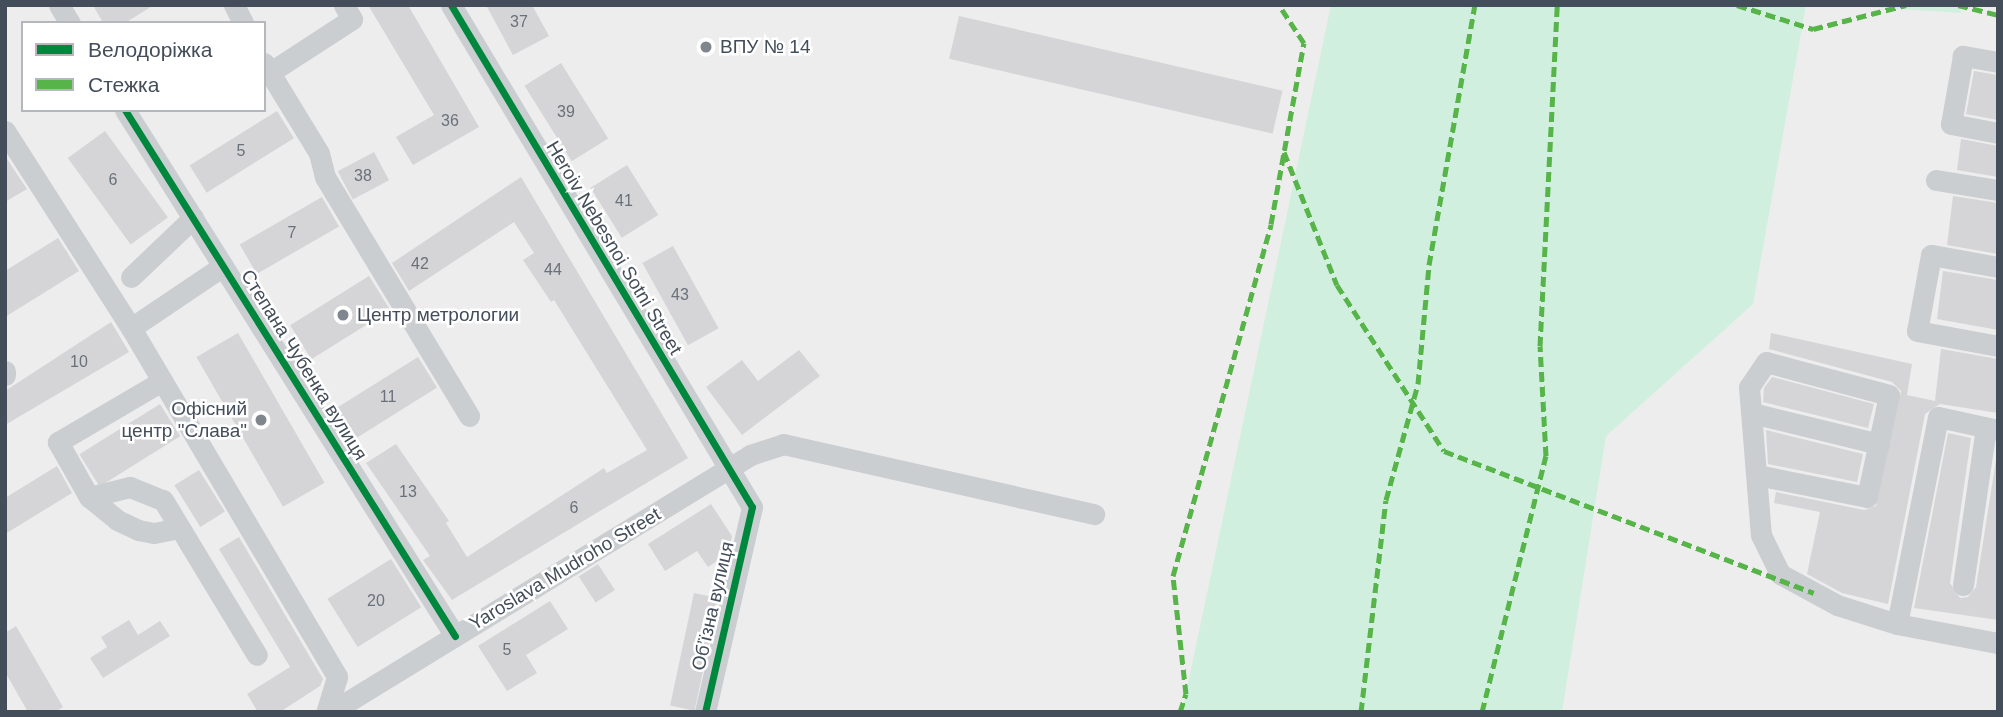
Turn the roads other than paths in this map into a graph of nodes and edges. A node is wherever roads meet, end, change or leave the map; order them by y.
1 (59, 5) edge
2 (234, 5) edge
3 (344, 5) edge
4 (451, 5) edge
5 (69, 21) edge
6 (242, 21) edge
7 (1998, 62) edge
8 (267, 68) edge
9 (126, 112) edge
10 (5, 131) edge
11 (1998, 133) edge
12 (1936, 180) dead end
13 (1998, 190) edge
14 (193, 218) junction
15 (223, 266) junction
16 (1998, 267) edge
17 (131, 276) dead end
18 (131, 328) junction
19 (1998, 346) edge
20 (162, 381) junction
21 (1752, 413) junction
22 (469, 416) dead end
23 (1992, 429) edge
24 (1879, 443) junction
25 (728, 470) junction
26 (1757, 475) junction
27 (89, 497) junction
28 (752, 507) joint
29 (1094, 514) dead end
30 (180, 528) junction
31 (1963, 585) dead end
32 (1897, 624) junction
33 (455, 636) junction
34 (1998, 643) edge
35 (257, 654) dead end
36 (329, 712) edge
37 (705, 712) edge

1 - 5 street
2 - 6 street
3 - 8 street
4 - 25 street, Heroiv Nebesnoi Sotni Street
7 - 11 street
8 - 22 street
9 - 14 street, Степана Чубенка вулиця
10 - 18 street
12 - 13 street
14 - 15 street, Степана Чубенка вулиця
14 - 17 street
15 - 18 street
15 - 33 street, Степана Чубенка вулиця
16 - 19 street
18 - 20 street
20 - 27 street
20 - 36 street
21 - 24 street
21 - 24 street
21 - 26 street
23 - 31 street
23 - 32 street
24 - 26 street
25 - 28 street, Heroiv Nebesnoi Sotni Street
25 - 29 street, Yaroslava Mudroho Street
25 - 33 street, Yaroslava Mudroho Street
26 - 32 street
27 - 30 street
27 - 30 street
28 - 37 street, Об’їзна вулиця
30 - 35 street
32 - 34 street
33 - 36 street, Yaroslava Mudroho Street

